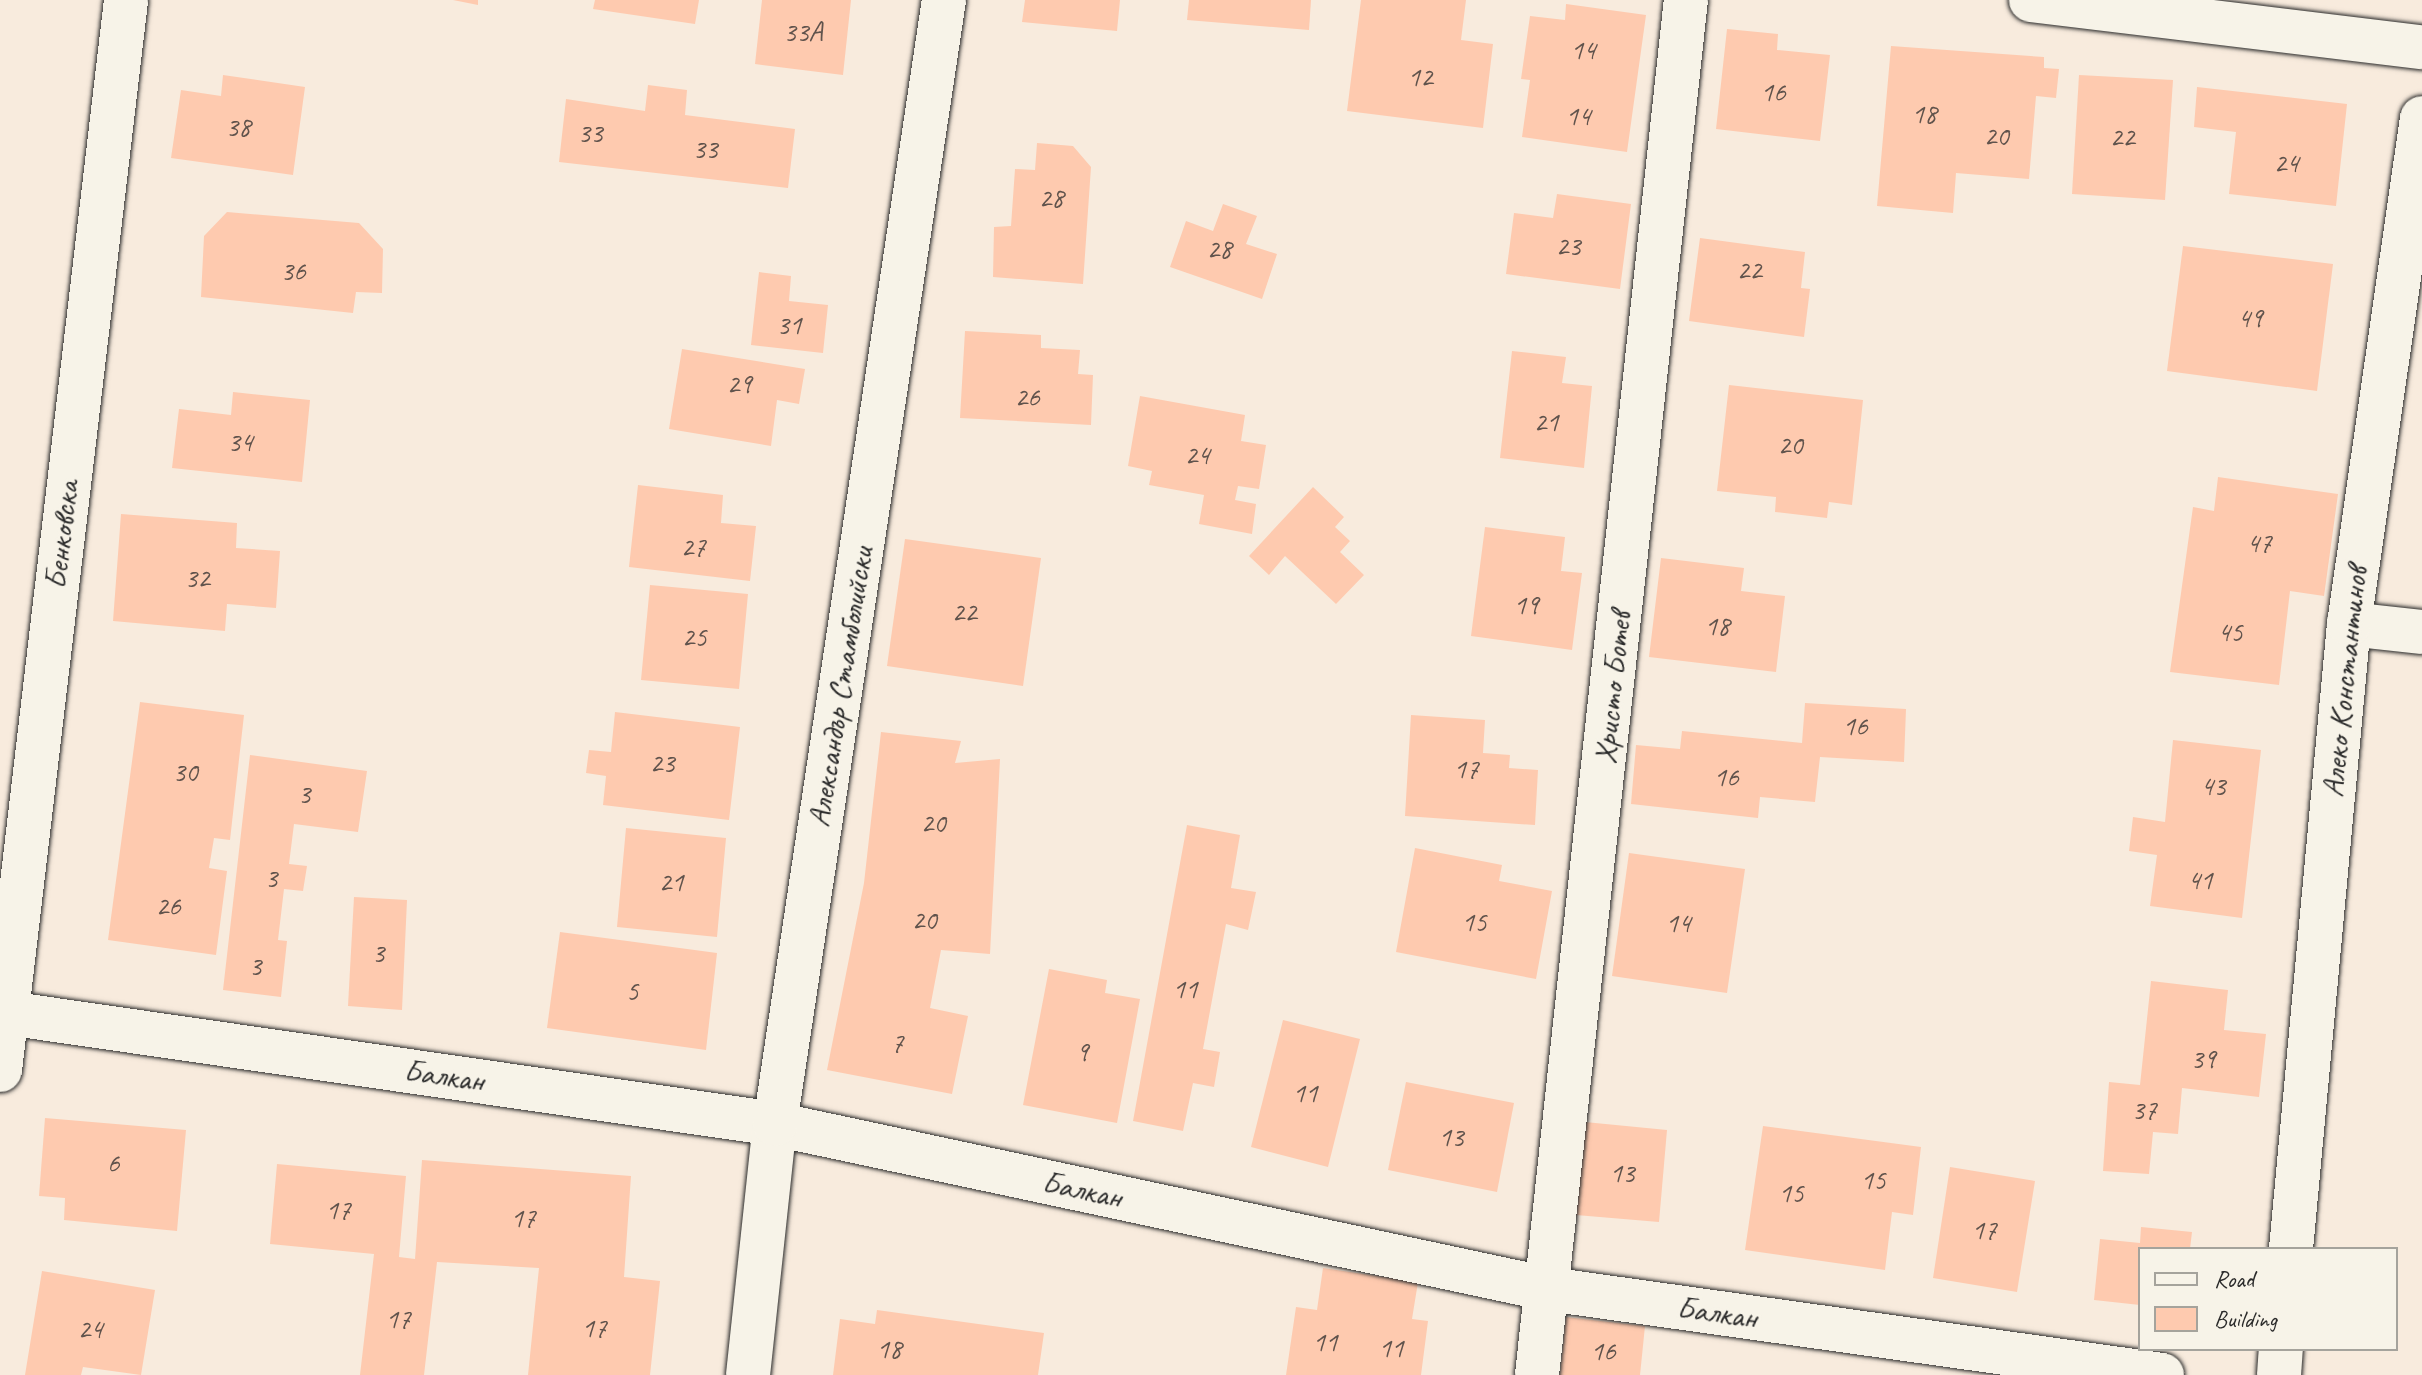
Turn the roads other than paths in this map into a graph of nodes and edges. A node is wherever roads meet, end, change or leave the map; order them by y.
1 (126, 0) edge
2 (944, 0) edge
3 (1686, 0) edge
4 (2031, 0) edge
5 (2422, 47) edge
6 (2422, 118) edge
7 (2349, 624) junction
8 (2422, 632) edge
9 (3, 1012) edge
10 (0, 1070) edge
11 (775, 1124) junction
12 (2291, 1247) edge
13 (1548, 1289) junction
14 (2281, 1351) edge
15 (748, 1375) edge
16 (1537, 1375) edge
17 (2162, 1375) edge
18 (2279, 1375) edge

1 - 9 street, Бенковска
2 - 11 street, Александър Стамболийски
3 - 13 street, Христо Ботев
4 - 5 street
6 - 7 street, Алеко Константинов
7 - 8 street
7 - 12 street, Алеко Константинов
9 - 10 street, Бенковска
9 - 11 street, Балкан
11 - 13 street, Балкан
11 - 15 street, Александър Стамболийски
13 - 16 street, Христо Ботев
13 - 17 street, Балкан
14 - 18 street

